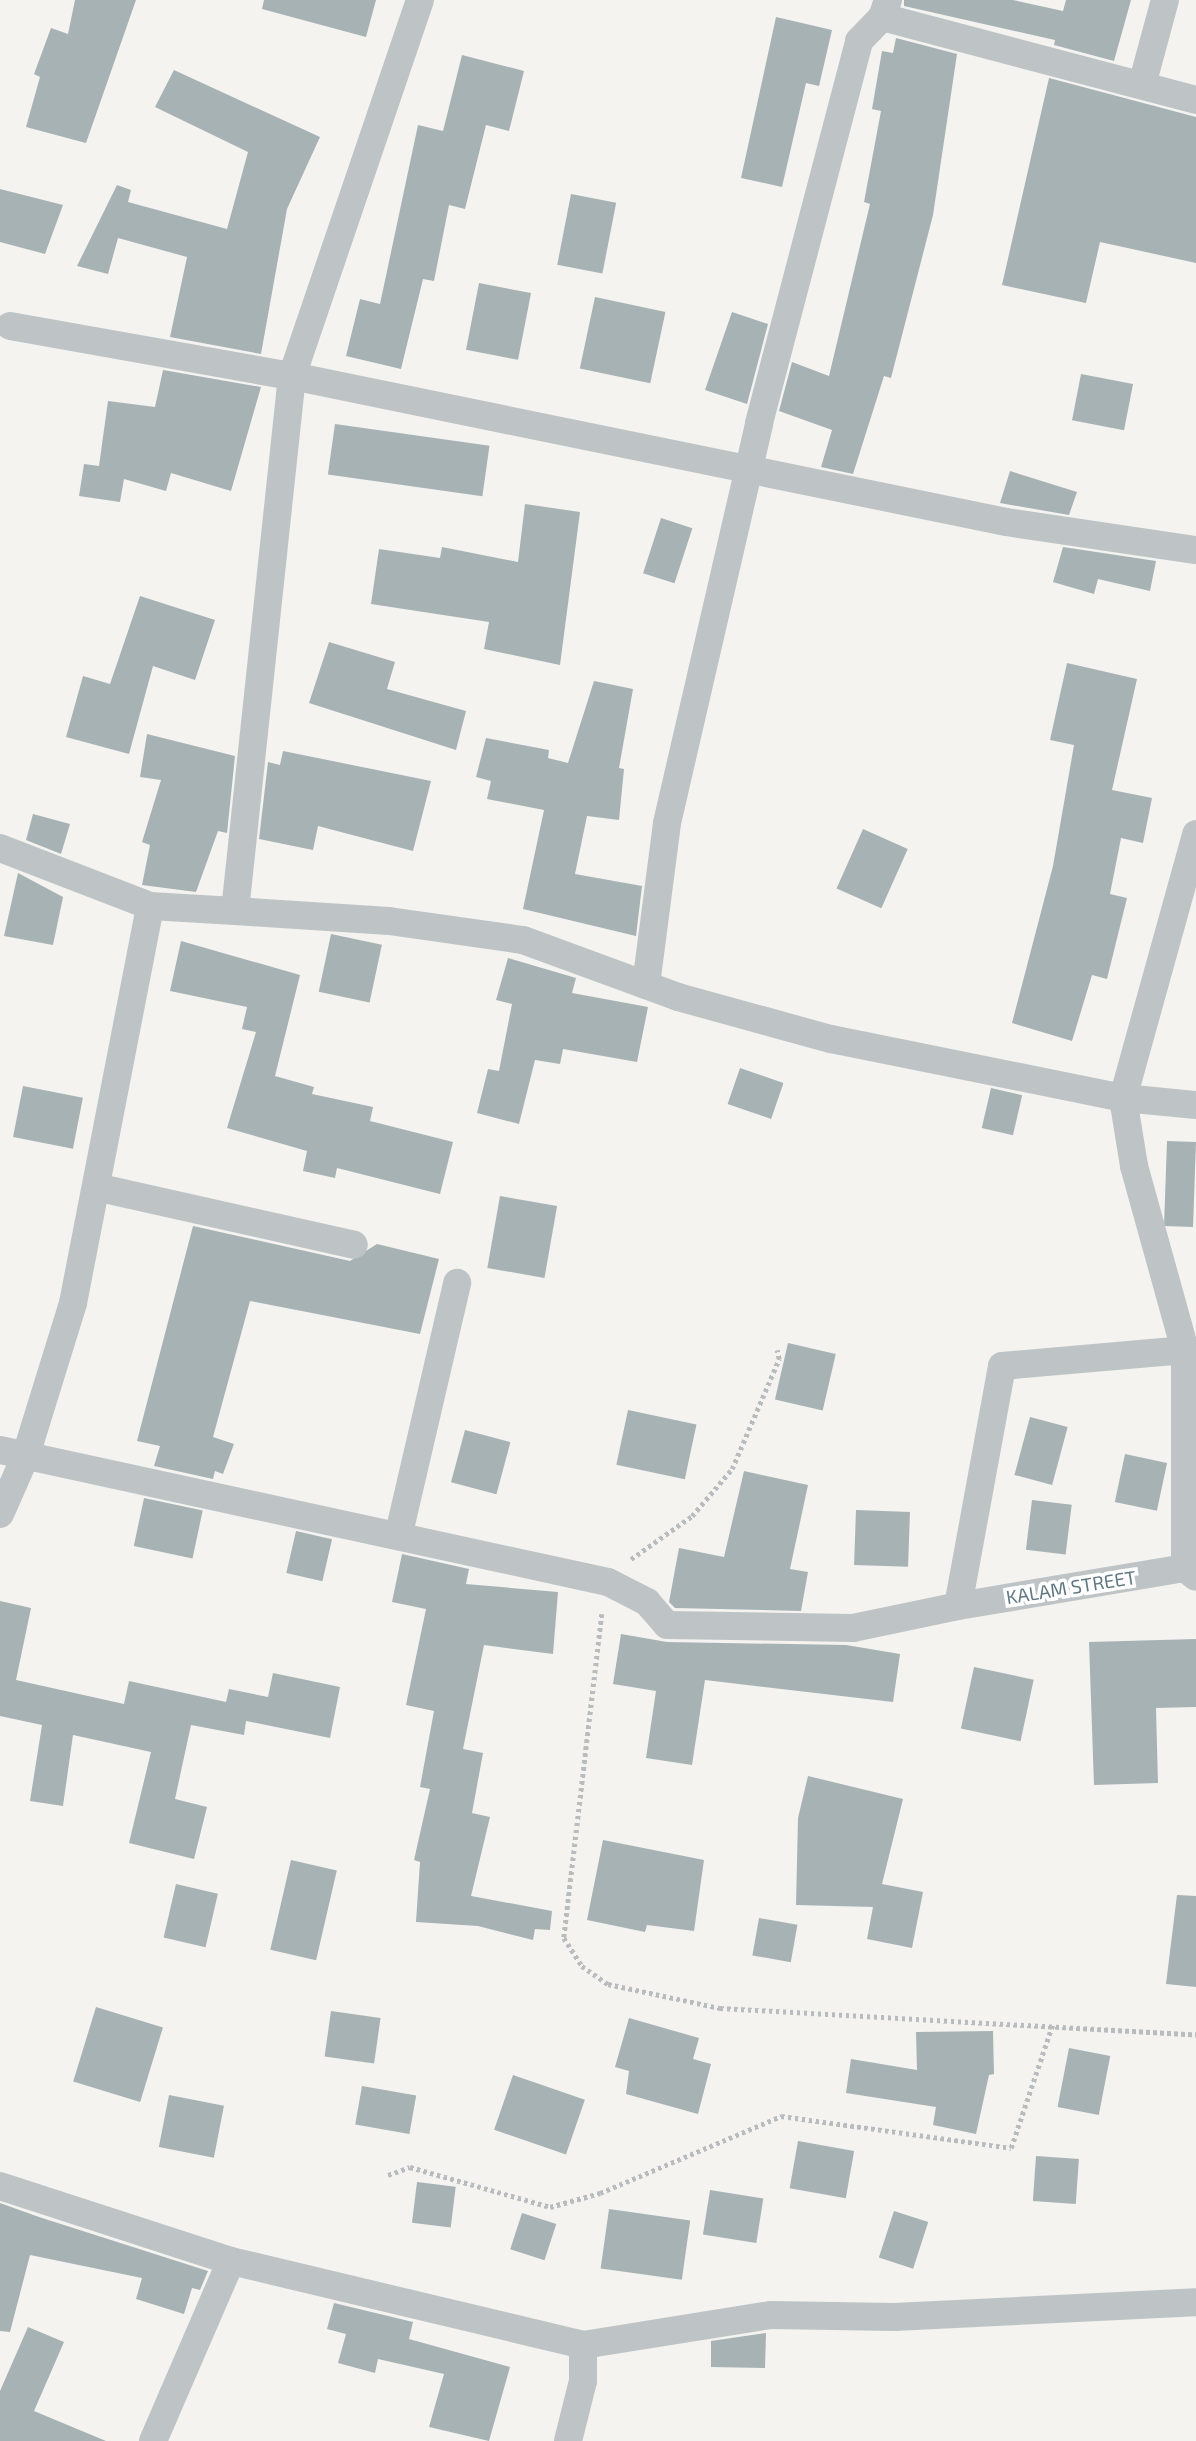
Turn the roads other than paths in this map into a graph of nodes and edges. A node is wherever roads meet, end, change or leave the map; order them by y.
1 (420, 0) edge
2 (1165, 0) edge
3 (885, 8) edge
4 (1142, 85) junction
5 (1196, 100) edge
6 (10, 326) dead end
7 (292, 376) junction
8 (750, 468) junction
9 (1196, 550) edge
10 (1196, 834) edge
11 (0, 848) edge
12 (150, 906) junction
13 (235, 911) junction
14 (646, 985) junction
15 (1123, 1098) junction
16 (1196, 1105) edge
17 (100, 1188) junction
18 (354, 1245) dead end
19 (457, 1283) dead end
20 (1185, 1350) junction
21 (13, 1452) edge
22 (1190, 1468) edge
23 (0, 1514) edge
24 (399, 1533) junction
25 (1190, 1573) edge
26 (958, 1606) junction
27 (0, 2186) edge
28 (231, 2261) junction
29 (1196, 2302) edge
30 (583, 2345) junction
31 (153, 2441) edge
32 (568, 2441) edge

1 - 7 street
2 - 4 street
3 - 4 street
3 - 8 street
4 - 5 street
6 - 7 street
7 - 8 street
7 - 13 street
8 - 9 street
8 - 14 street
10 - 15 street
11 - 12 street
12 - 13 street
12 - 17 street
13 - 14 street
14 - 15 street
15 - 16 street
15 - 20 street
17 - 18 street
17 - 21 street
19 - 24 street
20 - 22 street
20 - 26 street
21 - 23 street
21 - 24 street, KALAM STREET
22 - 25 street
24 - 26 street, KALAM STREET
25 - 26 street, KALAM STREET
27 - 28 street
28 - 30 street
28 - 31 street
29 - 30 street
30 - 32 street

